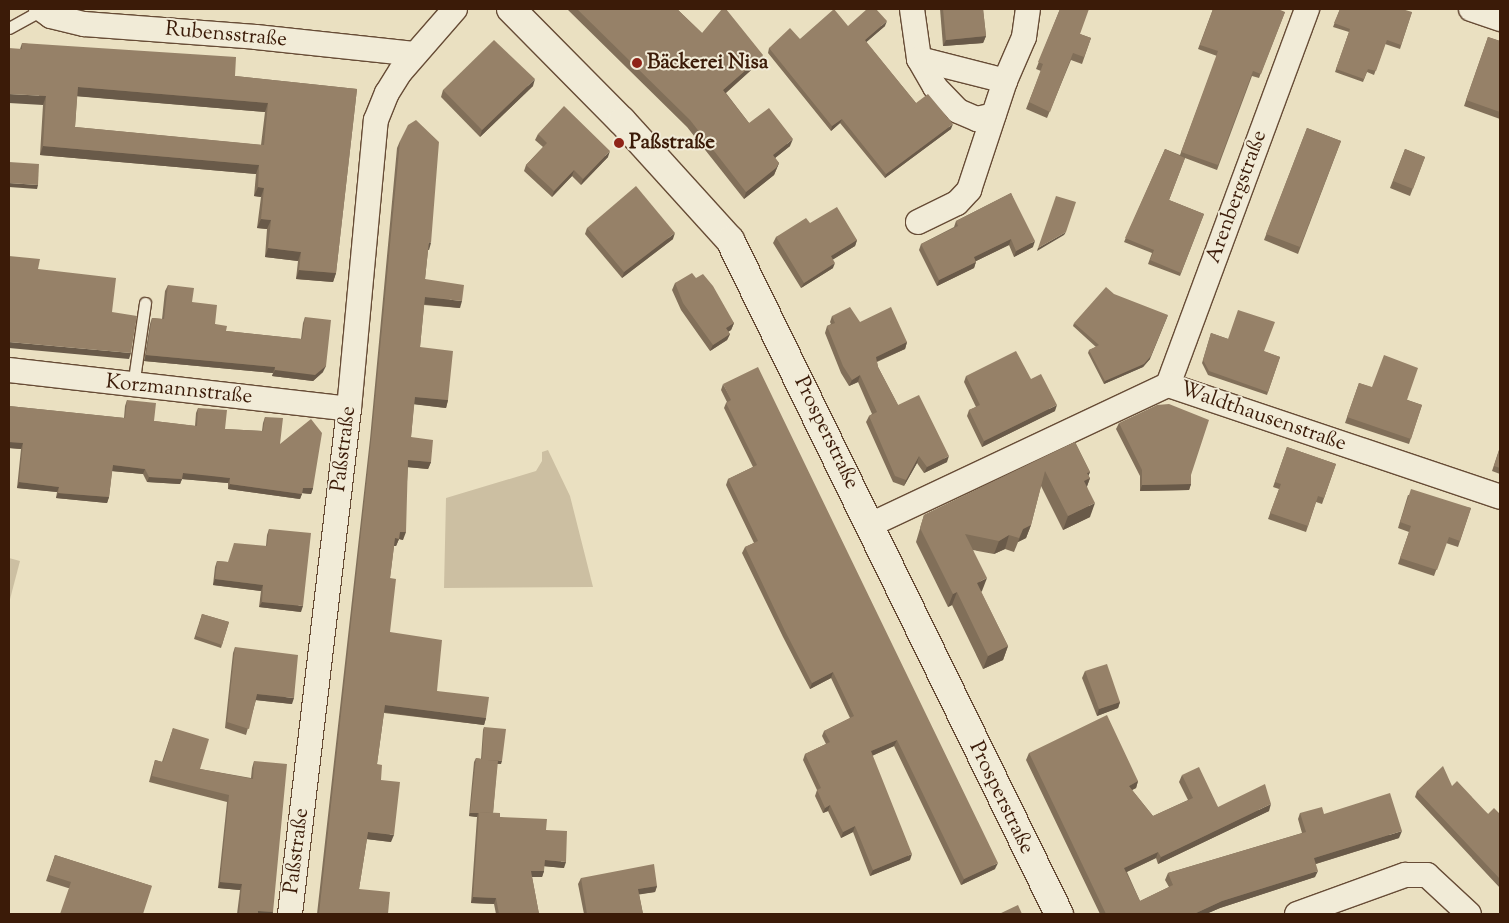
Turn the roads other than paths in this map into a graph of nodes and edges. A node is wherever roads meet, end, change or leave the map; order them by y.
1 (42, 9) edge
2 (455, 9) edge
3 (511, 9) edge
4 (912, 9) edge
5 (1028, 9) edge
6 (1307, 9) edge
7 (1471, 9) edge
8 (1500, 19) edge
9 (9, 28) edge
10 (414, 54) junction
11 (919, 59) junction
12 (1005, 81) junction
13 (994, 115) junction
14 (918, 222) dead end
15 (145, 303) dead end
16 (9, 370) edge
17 (9, 376) edge
18 (1168, 385) junction
19 (133, 386) junction
20 (349, 409) junction
21 (1500, 497) edge
22 (870, 525) junction
23 (290, 914) edge
24 (1059, 914) edge
25 (1297, 914) edge
26 (1469, 914) edge

1 - 9 lane
1 - 10 street, Rubensstraße
2 - 10 street, Paßstraße
3 - 22 main road, Prosperstraße
4 - 11 street
5 - 12 street
6 - 18 street, Arenbergstraße
7 - 8 street
10 - 20 street, Paßstraße
11 - 12 street
11 - 13 street
12 - 13 street
13 - 14 street
15 - 19 lane
16 - 17 lane
16 - 19 street, Korzmannstraße
18 - 21 street, Waldthausenstraße
18 - 22 street, Waldthausenstraße
19 - 20 street, Korzmannstraße
20 - 23 street, Paßstraße
22 - 24 main road, Prosperstraße
25 - 26 street

